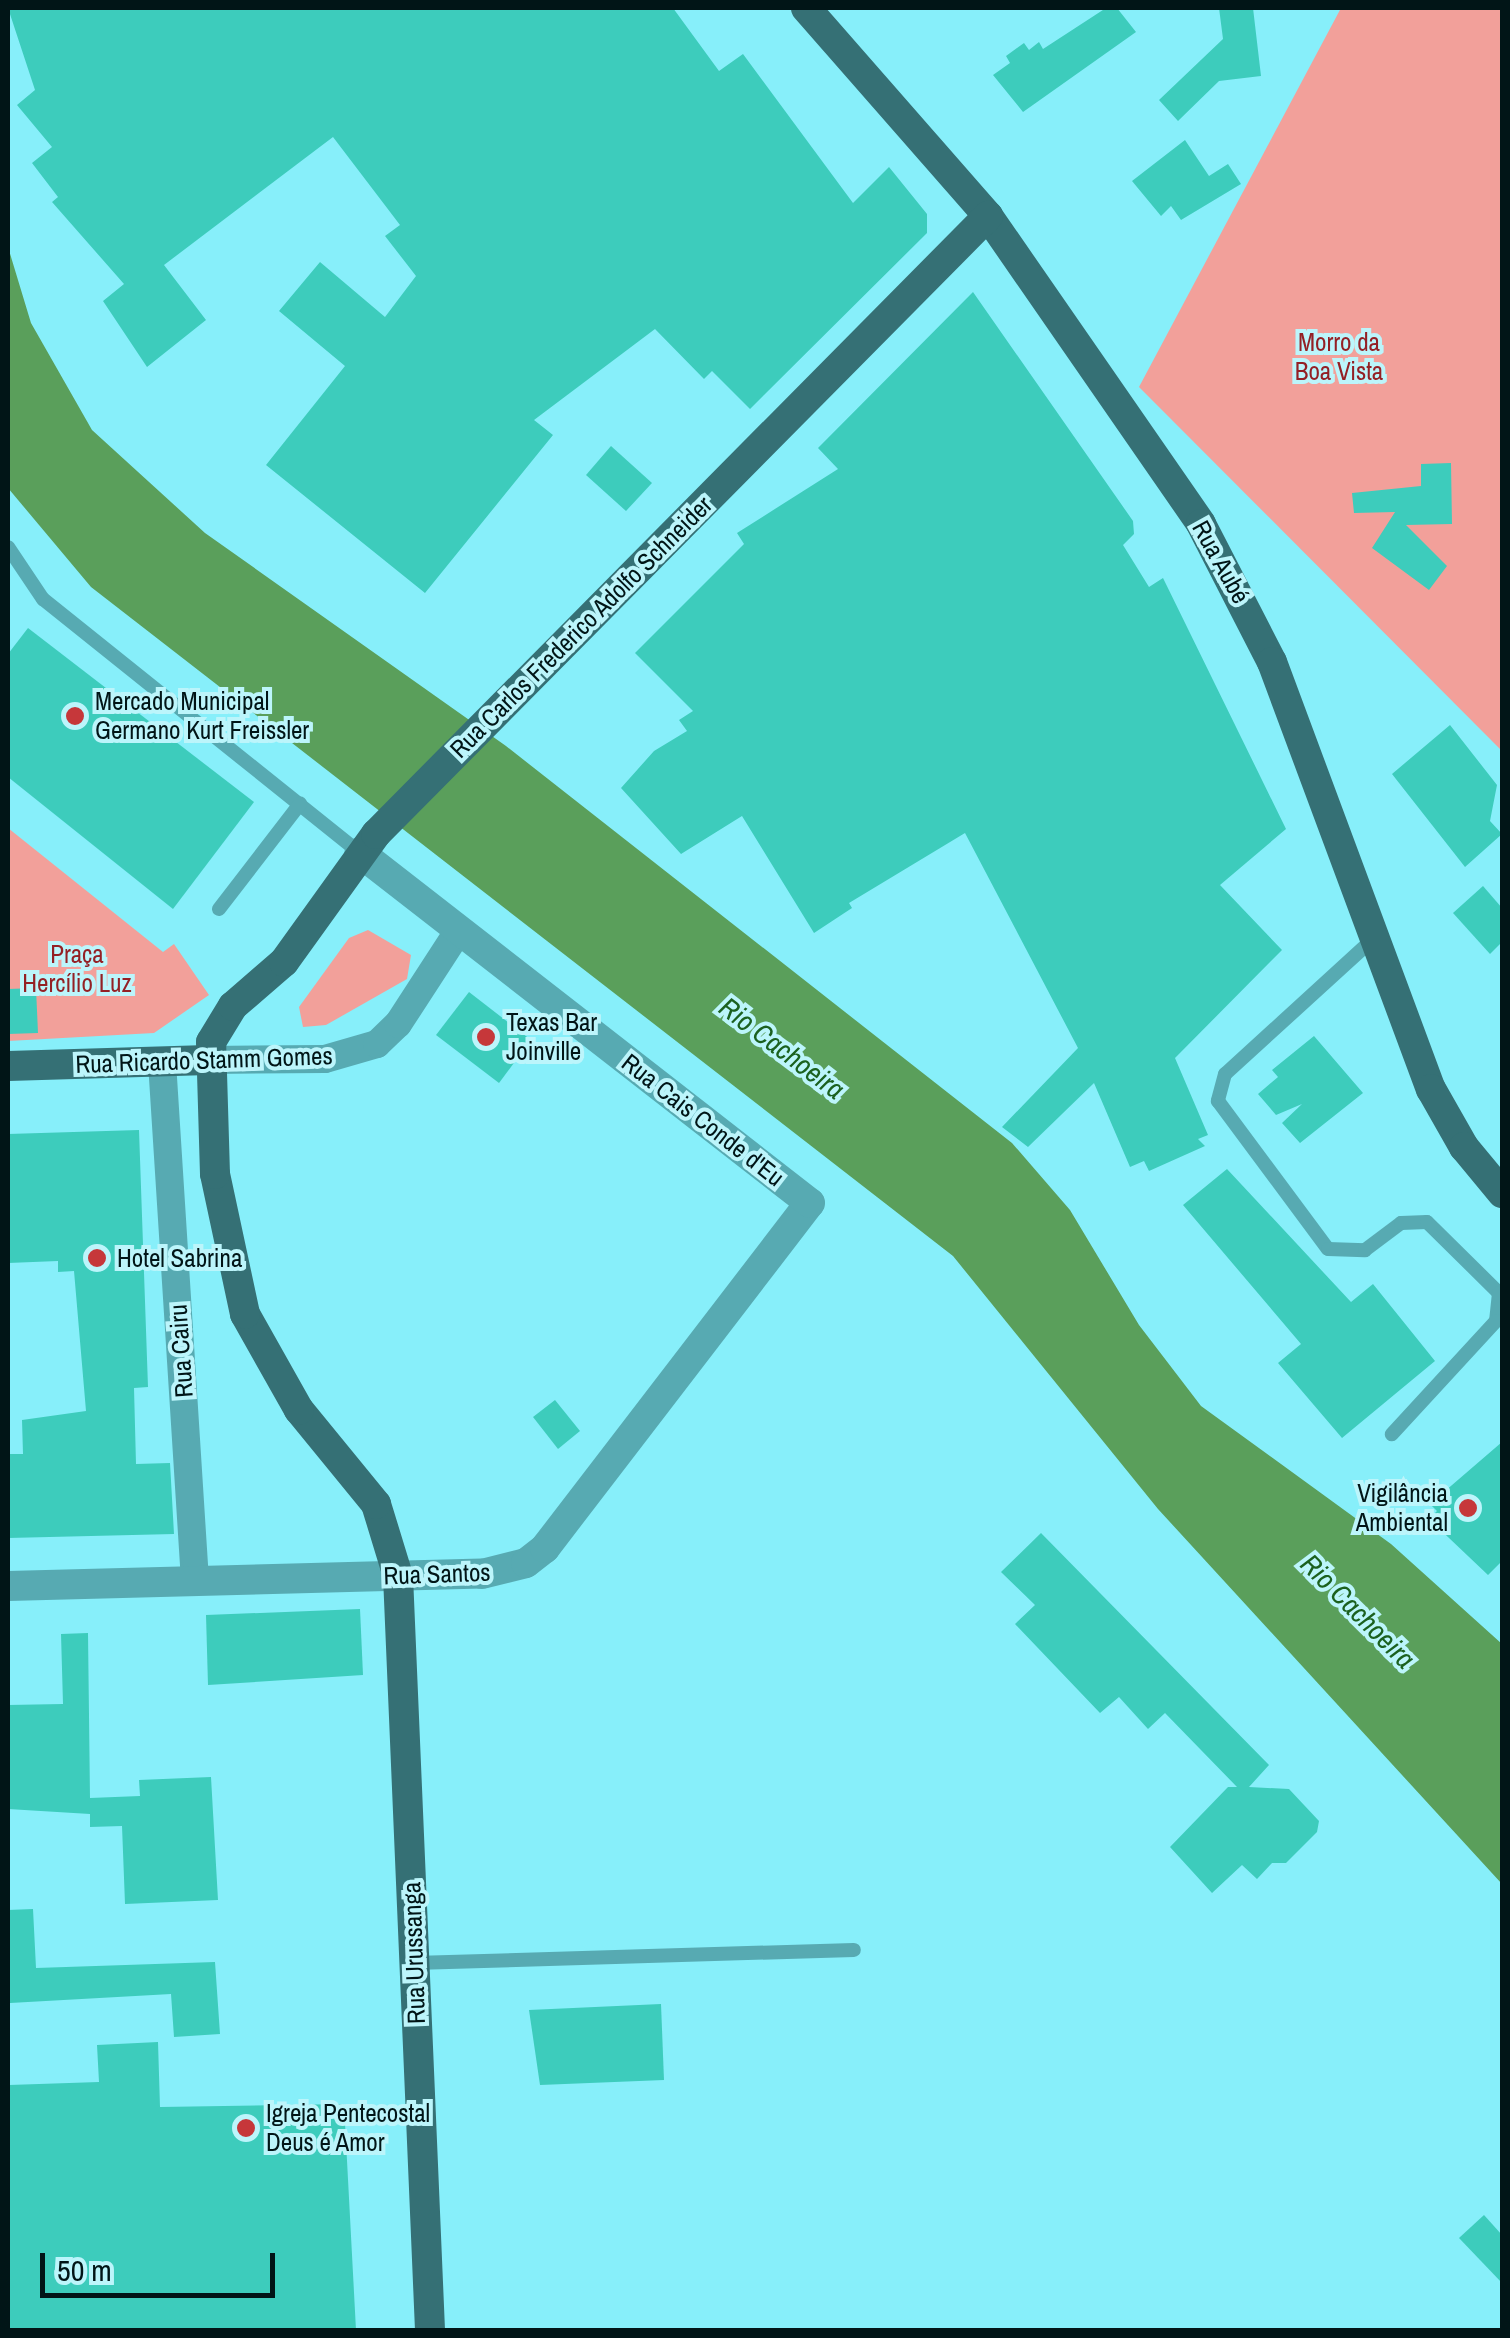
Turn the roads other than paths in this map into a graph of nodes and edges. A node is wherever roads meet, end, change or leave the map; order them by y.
1 (806, 8) edge
2 (988, 216) junction
3 (8, 547) edge
4 (300, 804) junction
5 (367, 843) junction
6 (219, 909) dead end
7 (459, 930) junction
8 (1372, 940) junction
9 (208, 1060) junction
10 (162, 1062) junction
11 (8, 1066) edge
12 (1502, 1193) edge
13 (810, 1204) joint
14 (1392, 1434) dead end
15 (398, 1576) junction
16 (195, 1581) junction
17 (8, 1586) edge
18 (854, 1950) dead end
19 (414, 1964) junction
20 (430, 2330) edge

1 - 2 main road, Rua Aubé
2 - 5 main road, Rua Carlos Frederico Adolfo Schneider
2 - 8 main road, Rua Aubé
3 - 4 lane
4 - 5 lane
4 - 6 lane
5 - 7 street, Rua Cais Conde d'Eu
5 - 9 main road, Rua Carlos Frederico Adolfo Schneider
7 - 9 street, Rua Ricardo Stamm Gomes
7 - 13 street, Rua Cais Conde d'Eu
8 - 12 main road, Rua Aubé
8 - 14 lane
9 - 10 main road, Rua Ricardo Stamm Gomes
9 - 15 main road, Rua Urussanga
10 - 11 main road, Rua Ricardo Stamm Gomes
10 - 16 street, Rua Cairu
13 - 15 street, Rua Santos
15 - 16 street, Rua Santos
15 - 19 main road, Rua Urussanga
16 - 17 street, Rua Santos
18 - 19 lane
19 - 20 main road, Rua Urussanga

